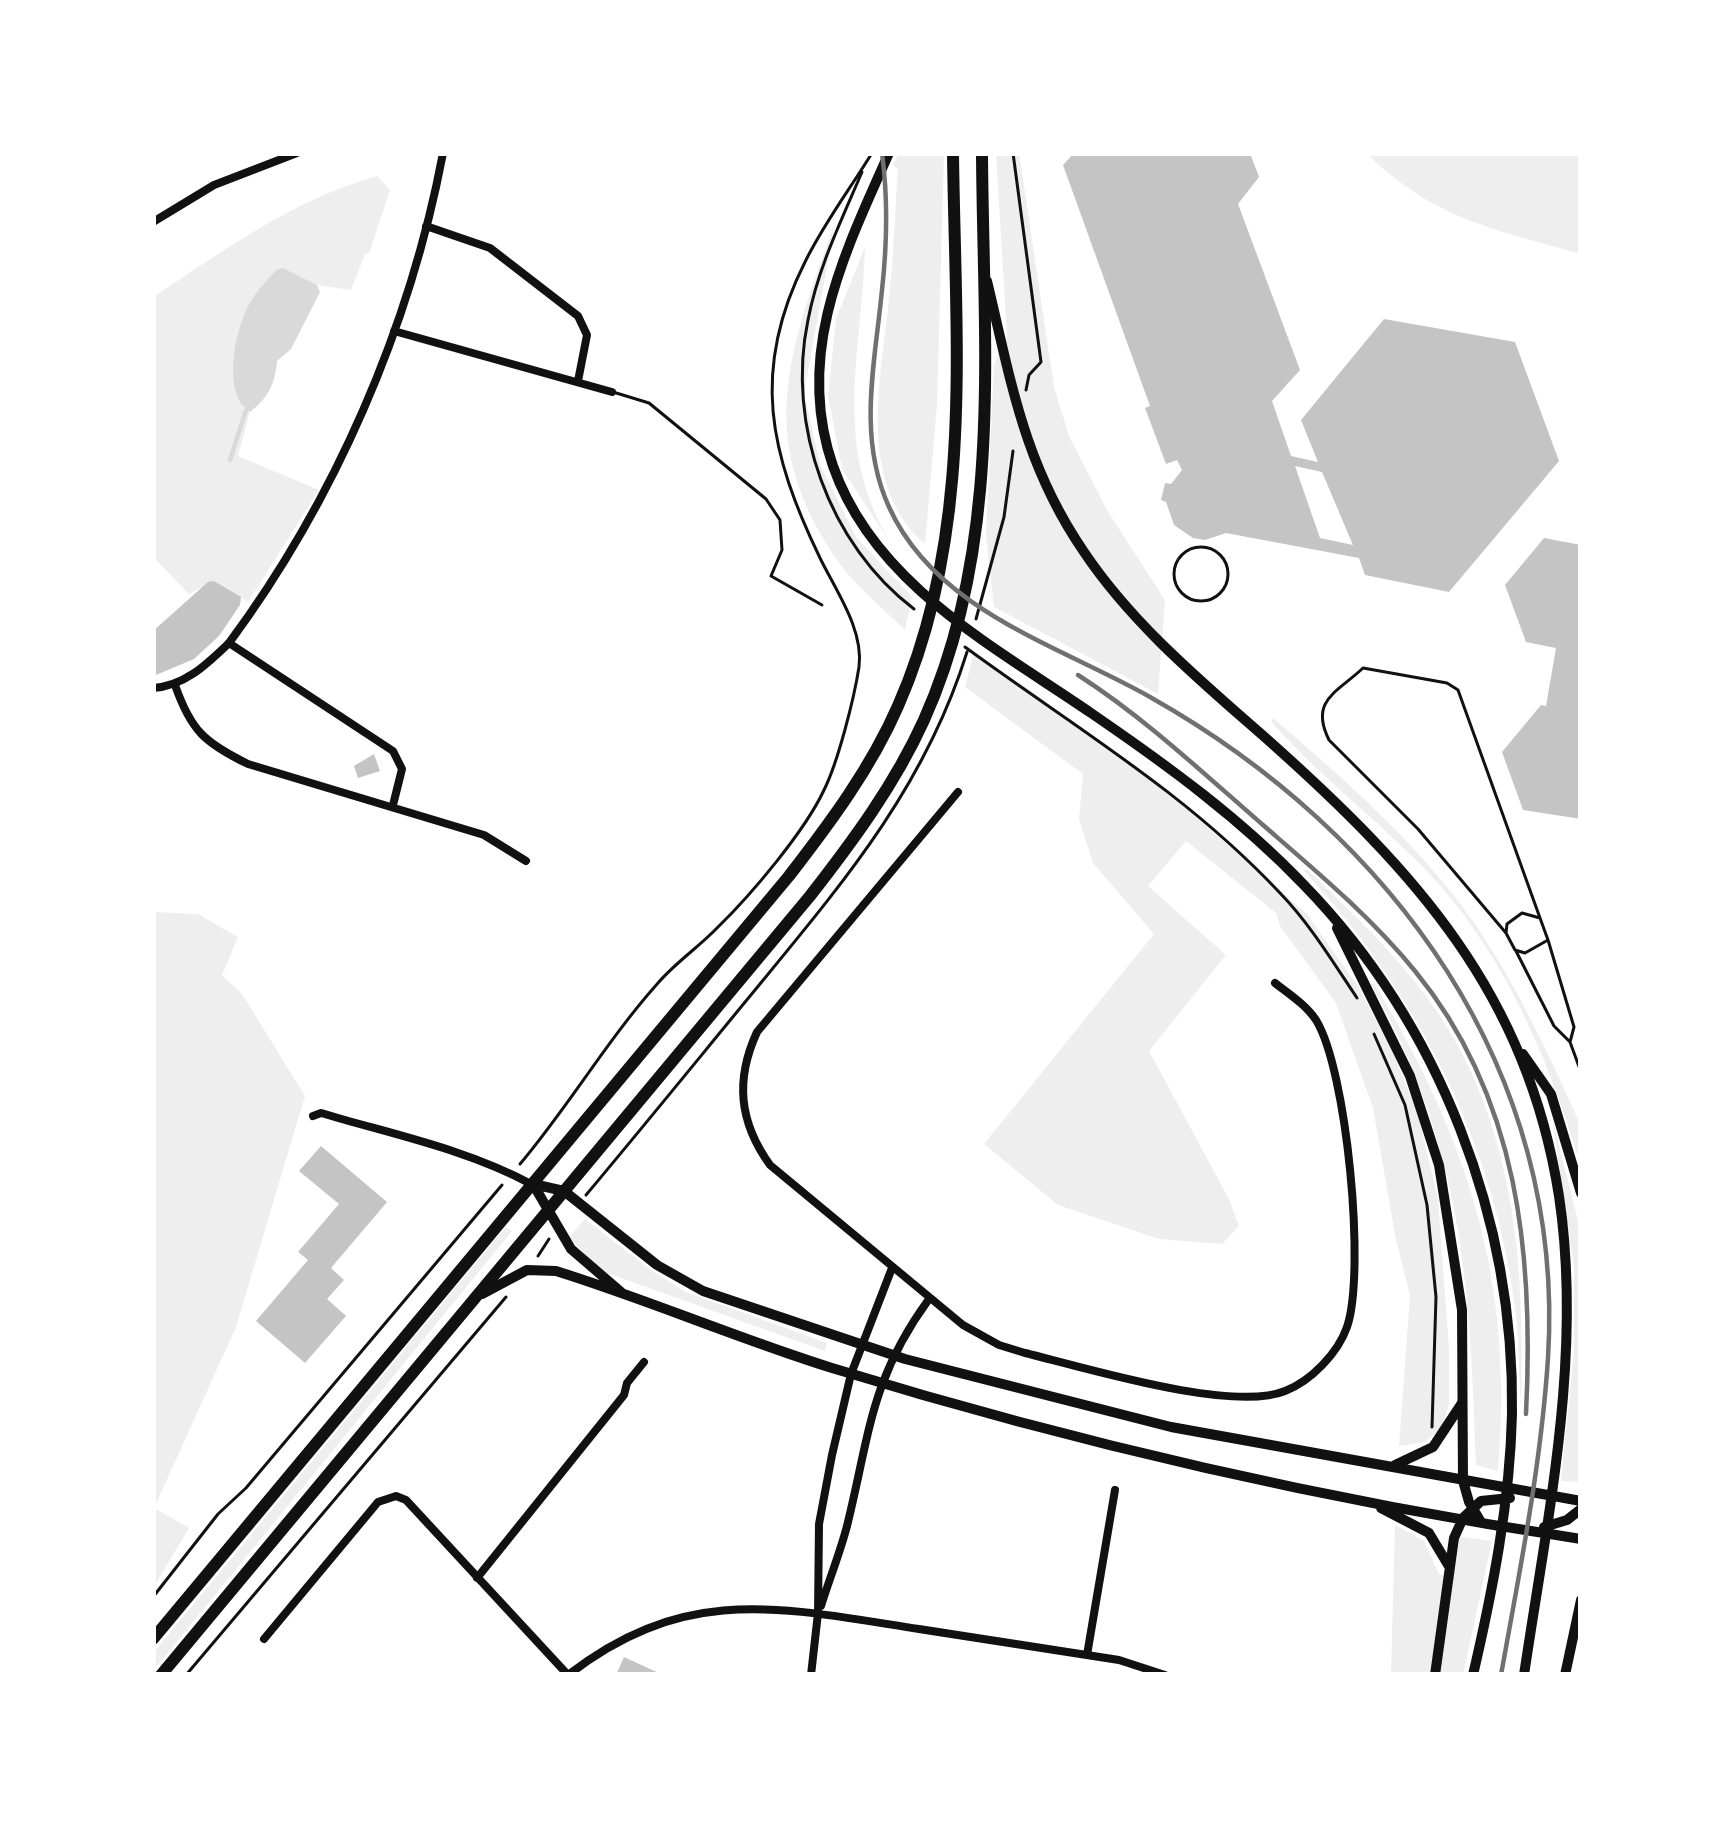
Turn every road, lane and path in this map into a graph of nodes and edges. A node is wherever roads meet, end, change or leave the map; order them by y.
1 (297, 153) edge
2 (443, 153) edge
3 (872, 153) edge
4 (889, 153) edge
5 (953, 153) edge
6 (982, 153) edge
7 (1012, 153) edge
8 (865, 165) junction
9 (153, 222) edge
10 (426, 226) junction
11 (982, 260) junction
12 (394, 331) junction
13 (578, 381) junction
14 (612, 392) joint
15 (1024, 395) dead end
16 (1012, 452) dead end
17 (987, 576) dead end
18 (1195, 601) joint
19 (822, 605) dead end
20 (920, 613) dead end
21 (952, 638) dead end
22 (229, 643) junction
23 (176, 685) junction
24 (153, 688) edge
25 (958, 792) dead end
26 (393, 805) junction
27 (526, 861) dead end
28 (1331, 914) junction
29 (1540, 918) junction
30 (1505, 933) junction
31 (1548, 940) junction
32 (1515, 950) junction
33 (1275, 983) dead end
34 (1364, 1009) dead end
35 (1371, 1028) dead end
36 (1511, 1036) junction
37 (1570, 1042) junction
38 (1581, 1072) edge
39 (313, 1116) dead end
40 (512, 1174) junction
41 (532, 1184) junction
42 (564, 1191) junction
43 (1581, 1193) edge
44 (547, 1211) junction
45 (892, 1268) junction
46 (510, 1292) dead end
47 (628, 1297) junction
48 (473, 1298) junction
49 (929, 1299) junction
50 (861, 1345) junction
51 (893, 1355) junction
52 (644, 1362) dead end
53 (851, 1374) junction
54 (880, 1382) junction
55 (1464, 1400) junction
56 (1442, 1438) junction
57 (1387, 1467) junction
58 (1463, 1481) junction
59 (1115, 1490) dead end
60 (1494, 1492) junction
61 (1362, 1499) junction
62 (1576, 1505) edge
63 (1472, 1507) junction
64 (1462, 1519) junction
65 (1486, 1523) junction
66 (1558, 1528) junction
67 (1581, 1539) edge
68 (1450, 1568) junction
69 (477, 1578) junction
70 (153, 1597) edge
71 (1581, 1600) edge
72 (818, 1613) junction
73 (1579, 1624) edge
74 (153, 1639) edge
75 (264, 1639) dead end
76 (1087, 1655) junction
77 (161, 1675) edge
78 (186, 1675) edge
79 (568, 1675) edge
80 (812, 1675) edge
81 (1165, 1675) edge
82 (1435, 1675) edge
83 (1474, 1675) edge
84 (1524, 1675) edge
85 (1565, 1675) edge

1 - 9 street
2 - 10 street
3 - 8 path
4 - 28 main road
5 - 41 main road
6 - 11 main road
7 - 15 path
8 - 20 path
8 - 40 path
10 - 12 street
10 - 13 street
11 - 36 main road
11 - 42 main road
12 - 13 street
12 - 22 street
13 - 14 street
14 - 19 lane
16 - 17 path
18 - 18 lane
21 - 34 path
22 - 23 street
22 - 26 street
23 - 24 street
23 - 26 street
25 - 45 street
26 - 27 street
28 - 55 main road
28 - 83 main road
29 - 30 lane
29 - 30 lane
29 - 31 lane
30 - 32 lane
31 - 32 lane
31 - 37 lane
32 - 37 lane
33 - 49 street
35 - 56 path
36 - 43 main road
36 - 84 main road
37 - 38 lane
39 - 40 street
40 - 41 street
40 - 70 path
41 - 42 main road
41 - 44 main road
41 - 74 main road
42 - 44 main road
42 - 50 main road
44 - 47 main road
44 - 48 main road
45 - 49 street
45 - 50 street
46 - 78 path
47 - 48 main road
47 - 53 main road
48 - 77 main road
49 - 51 street
50 - 51 main road
50 - 53 street
51 - 54 street
51 - 57 main road
52 - 69 street
53 - 54 main road
53 - 72 street
54 - 61 main road
54 - 72 street
55 - 56 main road
55 - 58 main road
56 - 57 main road
57 - 58 main road
58 - 60 main road
58 - 63 main road
59 - 76 street
60 - 62 main road
60 - 63 main road
61 - 64 main road
61 - 68 main road
62 - 66 main road
63 - 64 main road
63 - 65 main road
64 - 65 main road
64 - 68 main road
65 - 66 main road
66 - 67 main road
68 - 82 main road
69 - 75 street
69 - 79 street
71 - 73 main road
72 - 76 street
72 - 79 street
72 - 80 street
73 - 85 main road
76 - 81 street

